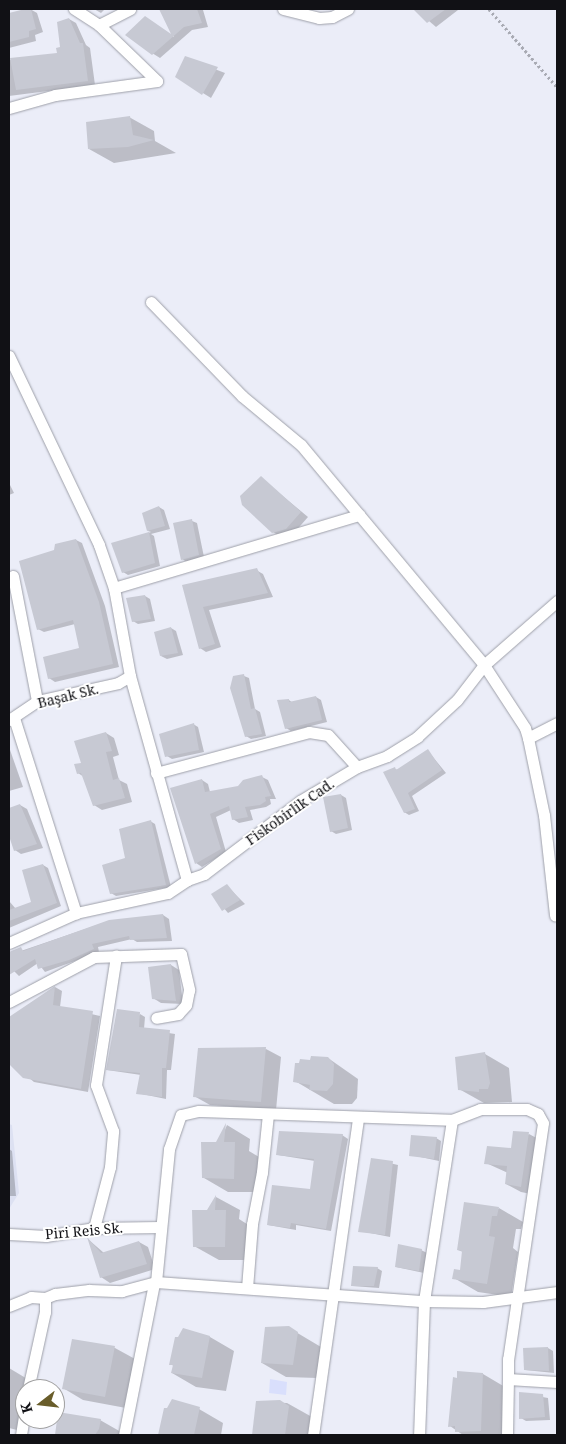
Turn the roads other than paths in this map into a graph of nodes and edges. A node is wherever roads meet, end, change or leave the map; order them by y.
1 (74, 9) edge
2 (130, 9) edge
3 (282, 9) edge
4 (348, 9) edge
5 (99, 25) junction
6 (9, 108) edge
7 (151, 302) dead end
8 (9, 356) edge
9 (359, 515) junction
10 (13, 576) dead end
11 (114, 588) junction
12 (557, 601) edge
13 (484, 665) junction
14 (130, 676) junction
15 (37, 701) junction
16 (12, 719) edge
17 (557, 723) edge
18 (528, 738) junction
19 (357, 767) junction
20 (156, 773) junction
21 (186, 880) junction
22 (76, 914) junction
23 (555, 914) dead end
24 (9, 943) edge
25 (116, 956) junction
26 (9, 1002) edge
27 (156, 1018) dead end
28 (268, 1114) junction
29 (358, 1117) junction
30 (452, 1120) junction
31 (160, 1227) junction
32 (94, 1228) junction
33 (9, 1234) edge
34 (155, 1282) junction
35 (247, 1288) junction
36 (557, 1292) edge
37 (334, 1297) junction
38 (46, 1298) junction
39 (516, 1299) junction
40 (424, 1301) junction
41 (9, 1306) edge
42 (30, 1379) edge
43 (508, 1379) junction
44 (557, 1382) edge
45 (124, 1435) edge
46 (313, 1435) edge
47 (419, 1435) edge
48 (507, 1435) edge

1 - 5 street
2 - 5 street
3 - 4 street
5 - 6 street
7 - 9 street
8 - 11 street
9 - 11 street
9 - 13 street
10 - 15 street
11 - 14 street
12 - 13 street, Fiskobirlik Cad.
13 - 18 street
13 - 19 street, Fiskobirlik Cad.
14 - 15 street, Başak Sk.
14 - 20 street
15 - 16 street, Başak Sk.
16 - 22 street
17 - 18 street
18 - 23 street
19 - 20 street
19 - 21 street, Fiskobirlik Cad.
20 - 21 street
21 - 22 street, Fiskobirlik Cad.
22 - 24 street, Fiskobirlik Cad.
25 - 26 street
25 - 27 street
25 - 32 street
28 - 29 street
28 - 31 street
28 - 35 street
29 - 30 street
29 - 37 street
30 - 39 street
30 - 40 street
31 - 32 street, Piri Reis Sk.
31 - 34 street
32 - 33 street, Piri Reis Sk.
34 - 35 street
34 - 38 street
34 - 45 street
35 - 37 street
36 - 39 street
37 - 40 street
37 - 46 street
38 - 41 street
38 - 42 street
39 - 40 street
39 - 43 street
40 - 47 street
43 - 44 street
43 - 48 street

